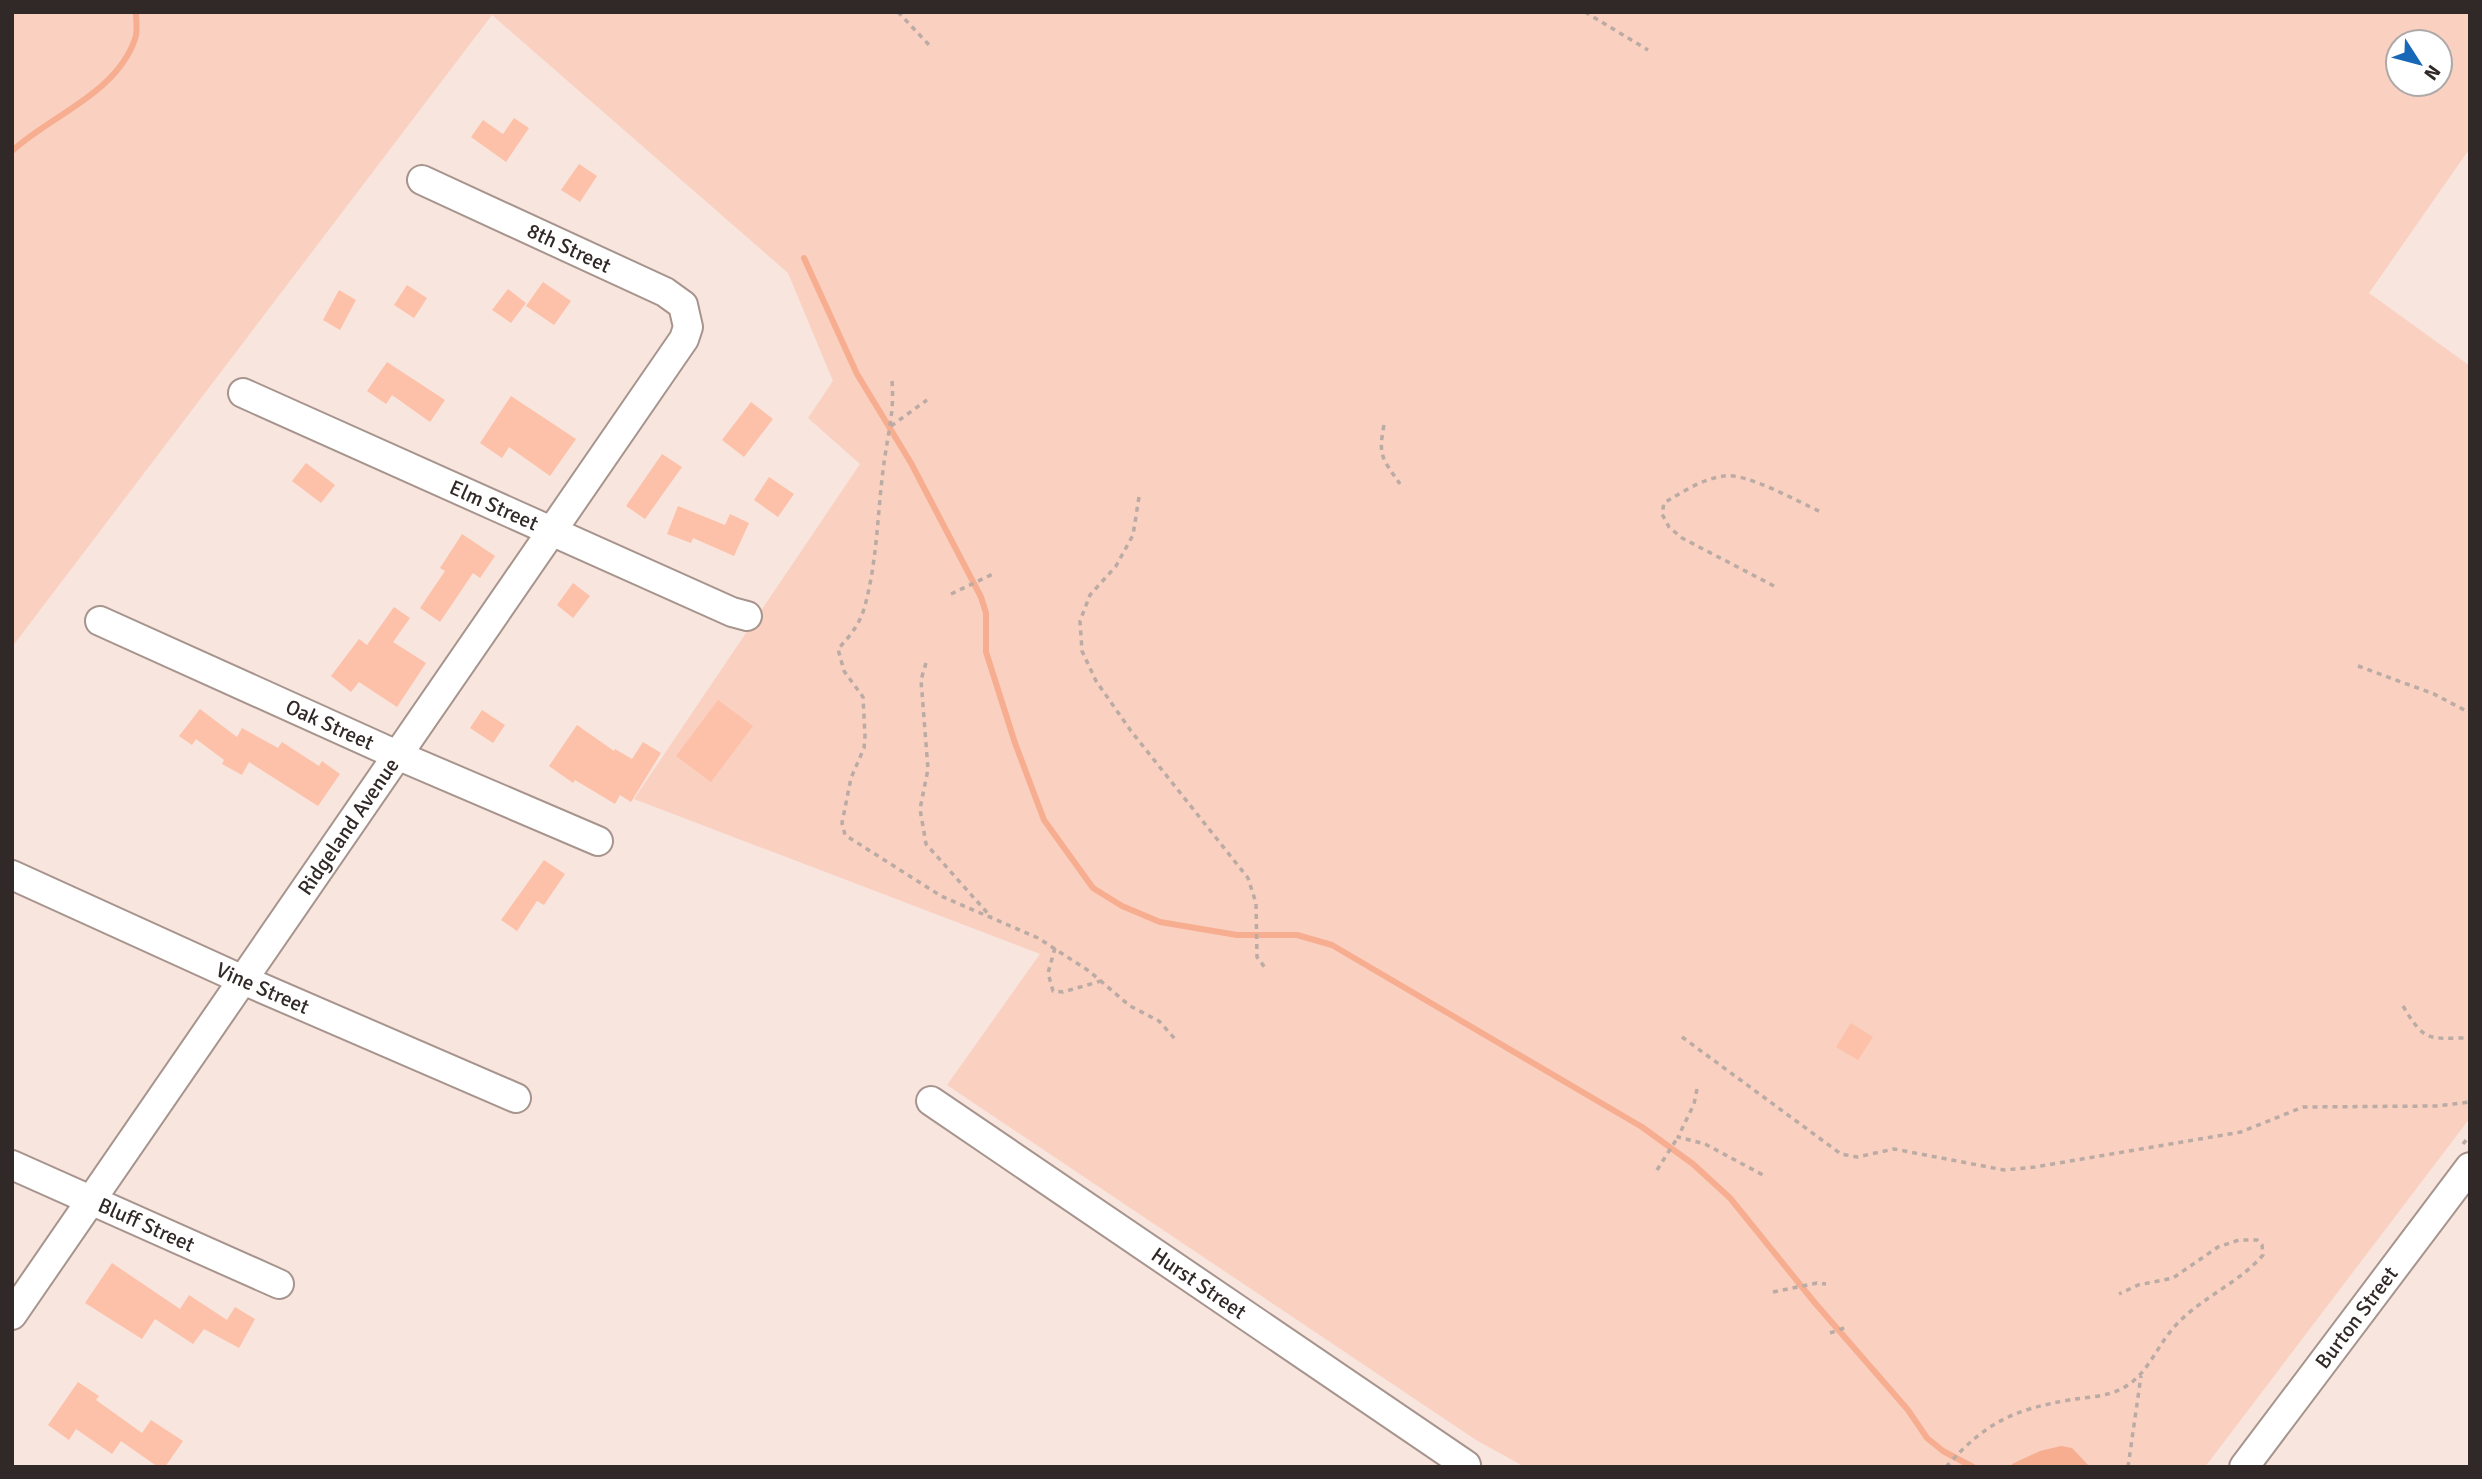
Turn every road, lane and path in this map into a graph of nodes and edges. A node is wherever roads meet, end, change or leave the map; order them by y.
1 (898, 12) edge
2 (1585, 12) edge
3 (932, 48) dead end
4 (1648, 50) dead end
5 (422, 180) dead end
6 (684, 339) joint
7 (891, 381) dead end
8 (243, 393) dead end
9 (927, 400) dead end
10 (1384, 425) dead end
11 (891, 426) junction
12 (1400, 484) dead end
13 (1139, 497) dead end
14 (1821, 512) dead end
15 (551, 533) junction
16 (993, 574) dead end
17 (1774, 586) dead end
18 (951, 594) dead end
19 (747, 616) dead end
20 (100, 621) dead end
21 (926, 663) dead end
22 (2358, 666) dead end
23 (2470, 713) edge
24 (397, 755) junction
25 (598, 841) dead end
26 (12, 875) edge
27 (994, 920) junction
28 (1055, 948) junction
29 (1266, 969) dead end
30 (243, 980) junction
31 (1101, 981) junction
32 (2403, 1006) dead end
33 (1682, 1037) dead end
34 (2470, 1038) edge
35 (1175, 1040) dead end
36 (1696, 1089) dead end
37 (516, 1098) dead end
38 (931, 1101) dead end
39 (2470, 1102) edge
40 (1678, 1137) junction
41 (12, 1165) edge
42 (2470, 1167) edge
43 (1657, 1170) dead end
44 (1763, 1175) dead end
45 (90, 1200) junction
46 (279, 1284) dead end
47 (1826, 1284) dead end
48 (1773, 1292) dead end
49 (2119, 1294) dead end
50 (12, 1315) edge
51 (1847, 1327) dead end
52 (1830, 1333) dead end
53 (2141, 1376) junction
54 (1465, 1466) edge
55 (1946, 1466) edge
56 (2128, 1467) edge
57 (2244, 1467) edge

1 - 3 path
2 - 4 path
5 - 6 street, 8th Street
6 - 15 street, Ridgeland Avenue
7 - 11 path
8 - 15 street, Elm Street
9 - 11 path
10 - 12 path
11 - 27 path
13 - 29 path
14 - 17 path
15 - 19 street, Elm Street
15 - 24 street, Ridgeland Avenue
16 - 18 path
20 - 24 street, Oak Street
21 - 27 path
22 - 23 path
24 - 25 street, Oak Street
24 - 30 street, Ridgeland Avenue
26 - 30 street, Vine Street
27 - 28 path
28 - 31 path
28 - 31 path
30 - 37 street, Vine Street
30 - 45 street, Ridgeland Avenue
31 - 35 path
32 - 34 path
33 - 39 path
36 - 40 path
38 - 54 street, Hurst Street
40 - 43 path
40 - 44 path
41 - 45 street, Bluff Street
42 - 57 street, Burton Street
45 - 46 street, Bluff Street
45 - 50 street, Ridgeland Avenue
47 - 48 path
49 - 53 path
51 - 52 path
53 - 55 path
53 - 56 path

